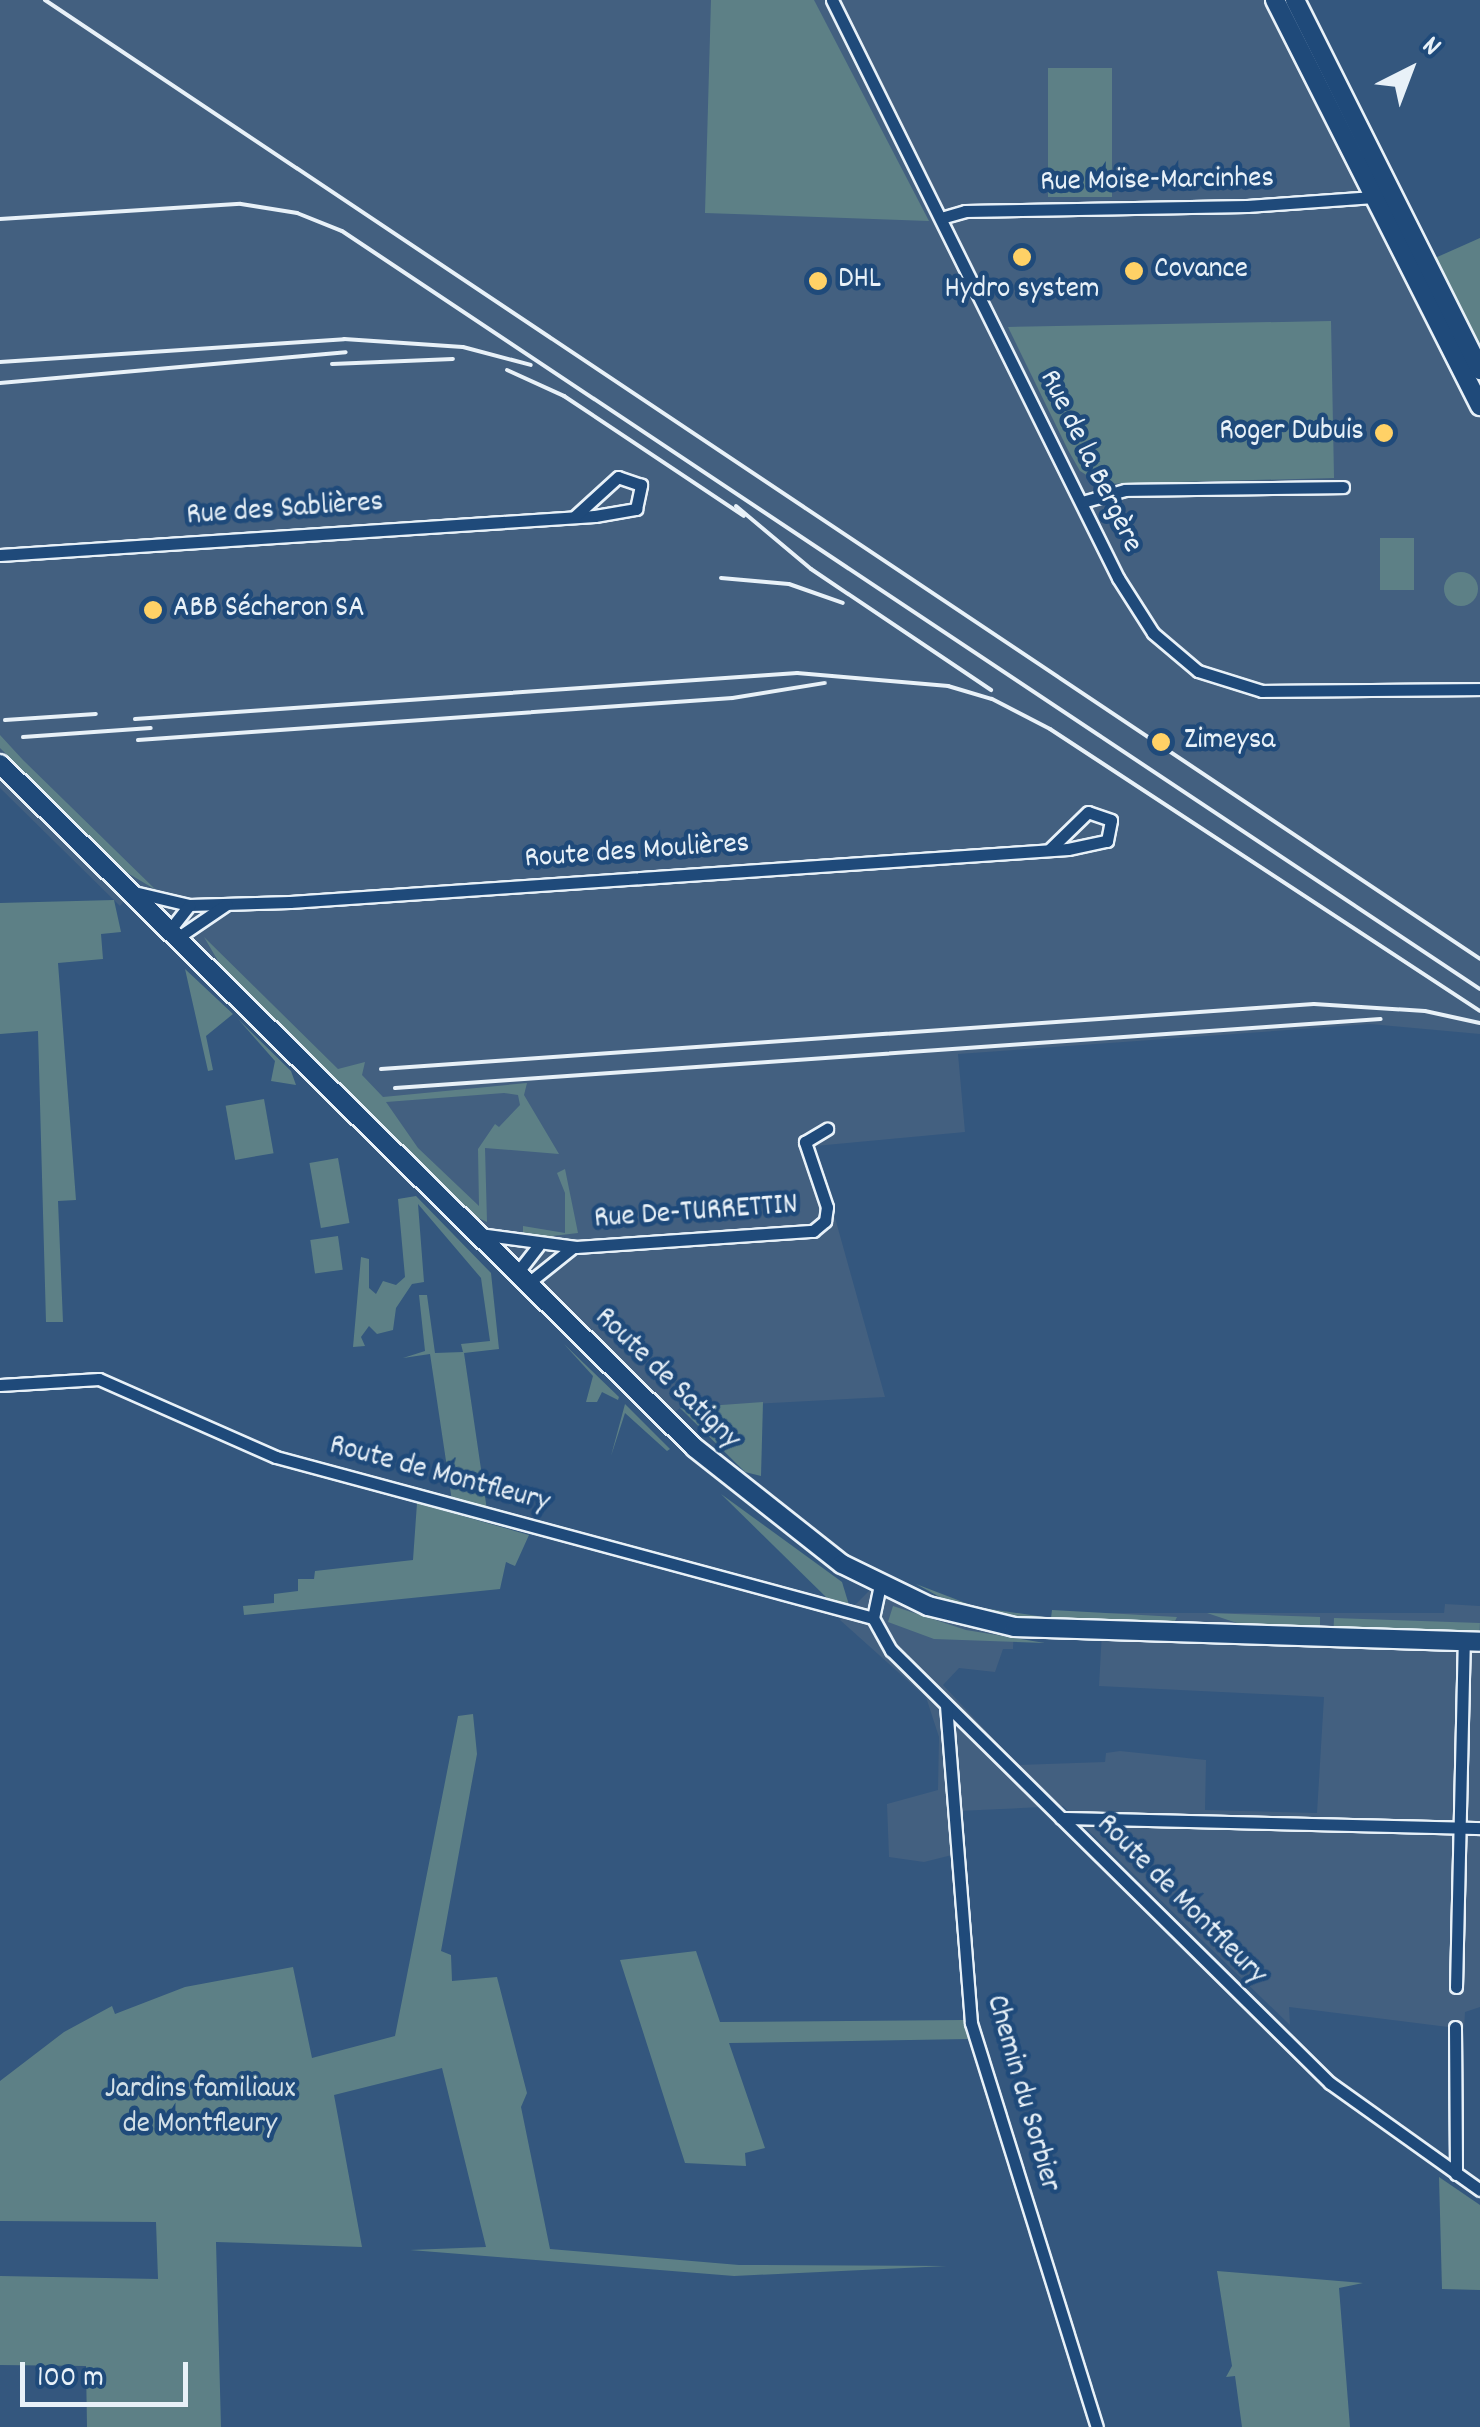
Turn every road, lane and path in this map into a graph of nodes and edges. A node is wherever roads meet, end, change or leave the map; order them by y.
1 (832, 0) edge
2 (1275, 0) edge
3 (1295, 0) edge
4 (1374, 197) junction
5 (941, 218) junction
6 (1480, 370) edge
7 (1480, 406) edge
8 (1343, 486) dead end
9 (1082, 502) junction
10 (574, 516) junction
11 (0, 555) edge
12 (1480, 689) edge
13 (0, 764) edge
14 (1050, 849) junction
15 (127, 889) junction
16 (190, 904) junction
17 (228, 904) junction
18 (173, 934) junction
19 (827, 1130) dead end
20 (475, 1232) junction
21 (538, 1246) junction
22 (576, 1246) junction
23 (522, 1278) junction
24 (0, 1384) edge
25 (880, 1585) junction
26 (873, 1618) junction
27 (1472, 1642) edge
28 (946, 1704) junction
29 (1061, 1818) junction
30 (1461, 1827) junction
31 (1480, 1828) edge
32 (1456, 1987) dead end
33 (1455, 2026) dead end
34 (1456, 2174) junction
35 (1480, 2190) edge
36 (1097, 2427) edge

1 - 5 street, Rue de la Bergère
2 - 4 street
3 - 6 street
4 - 5 street, Rue Moïse-Marcinhes
4 - 7 street
5 - 9 street, Rue de la Bergère
8 - 9 street
9 - 12 street, Rue de la Bergère
10 - 10 street, Rue des Sablières
10 - 11 street, Rue des Sablières
13 - 15 street, Route de Satigny
14 - 14 street, Route des Moulières
14 - 17 street, Route des Moulières
15 - 16 street
15 - 18 street, Route de Satigny
16 - 17 street, Route des Moulières
16 - 18 street
17 - 18 street
18 - 20 street, Route de Satigny
19 - 22 street, Rue De-TURRETTIN
20 - 21 street, Rue De-TURRETTIN
20 - 23 street, Route de Satigny
21 - 22 street, Rue De-TURRETTIN
21 - 23 street
22 - 23 street, Rue De-TURRETTIN
23 - 25 street, Route de Satigny
24 - 26 street, Route de Montfleury
25 - 26 street
25 - 27 street, Route de Satigny
26 - 28 street, Route de Montfleury
27 - 30 street
28 - 29 street, Route de Montfleury
28 - 36 street, Chemin du Sorbier
29 - 30 street
29 - 34 street, Route de Montfleury
30 - 31 street
30 - 32 street
33 - 34 street
34 - 35 street, Route de Montfleury

